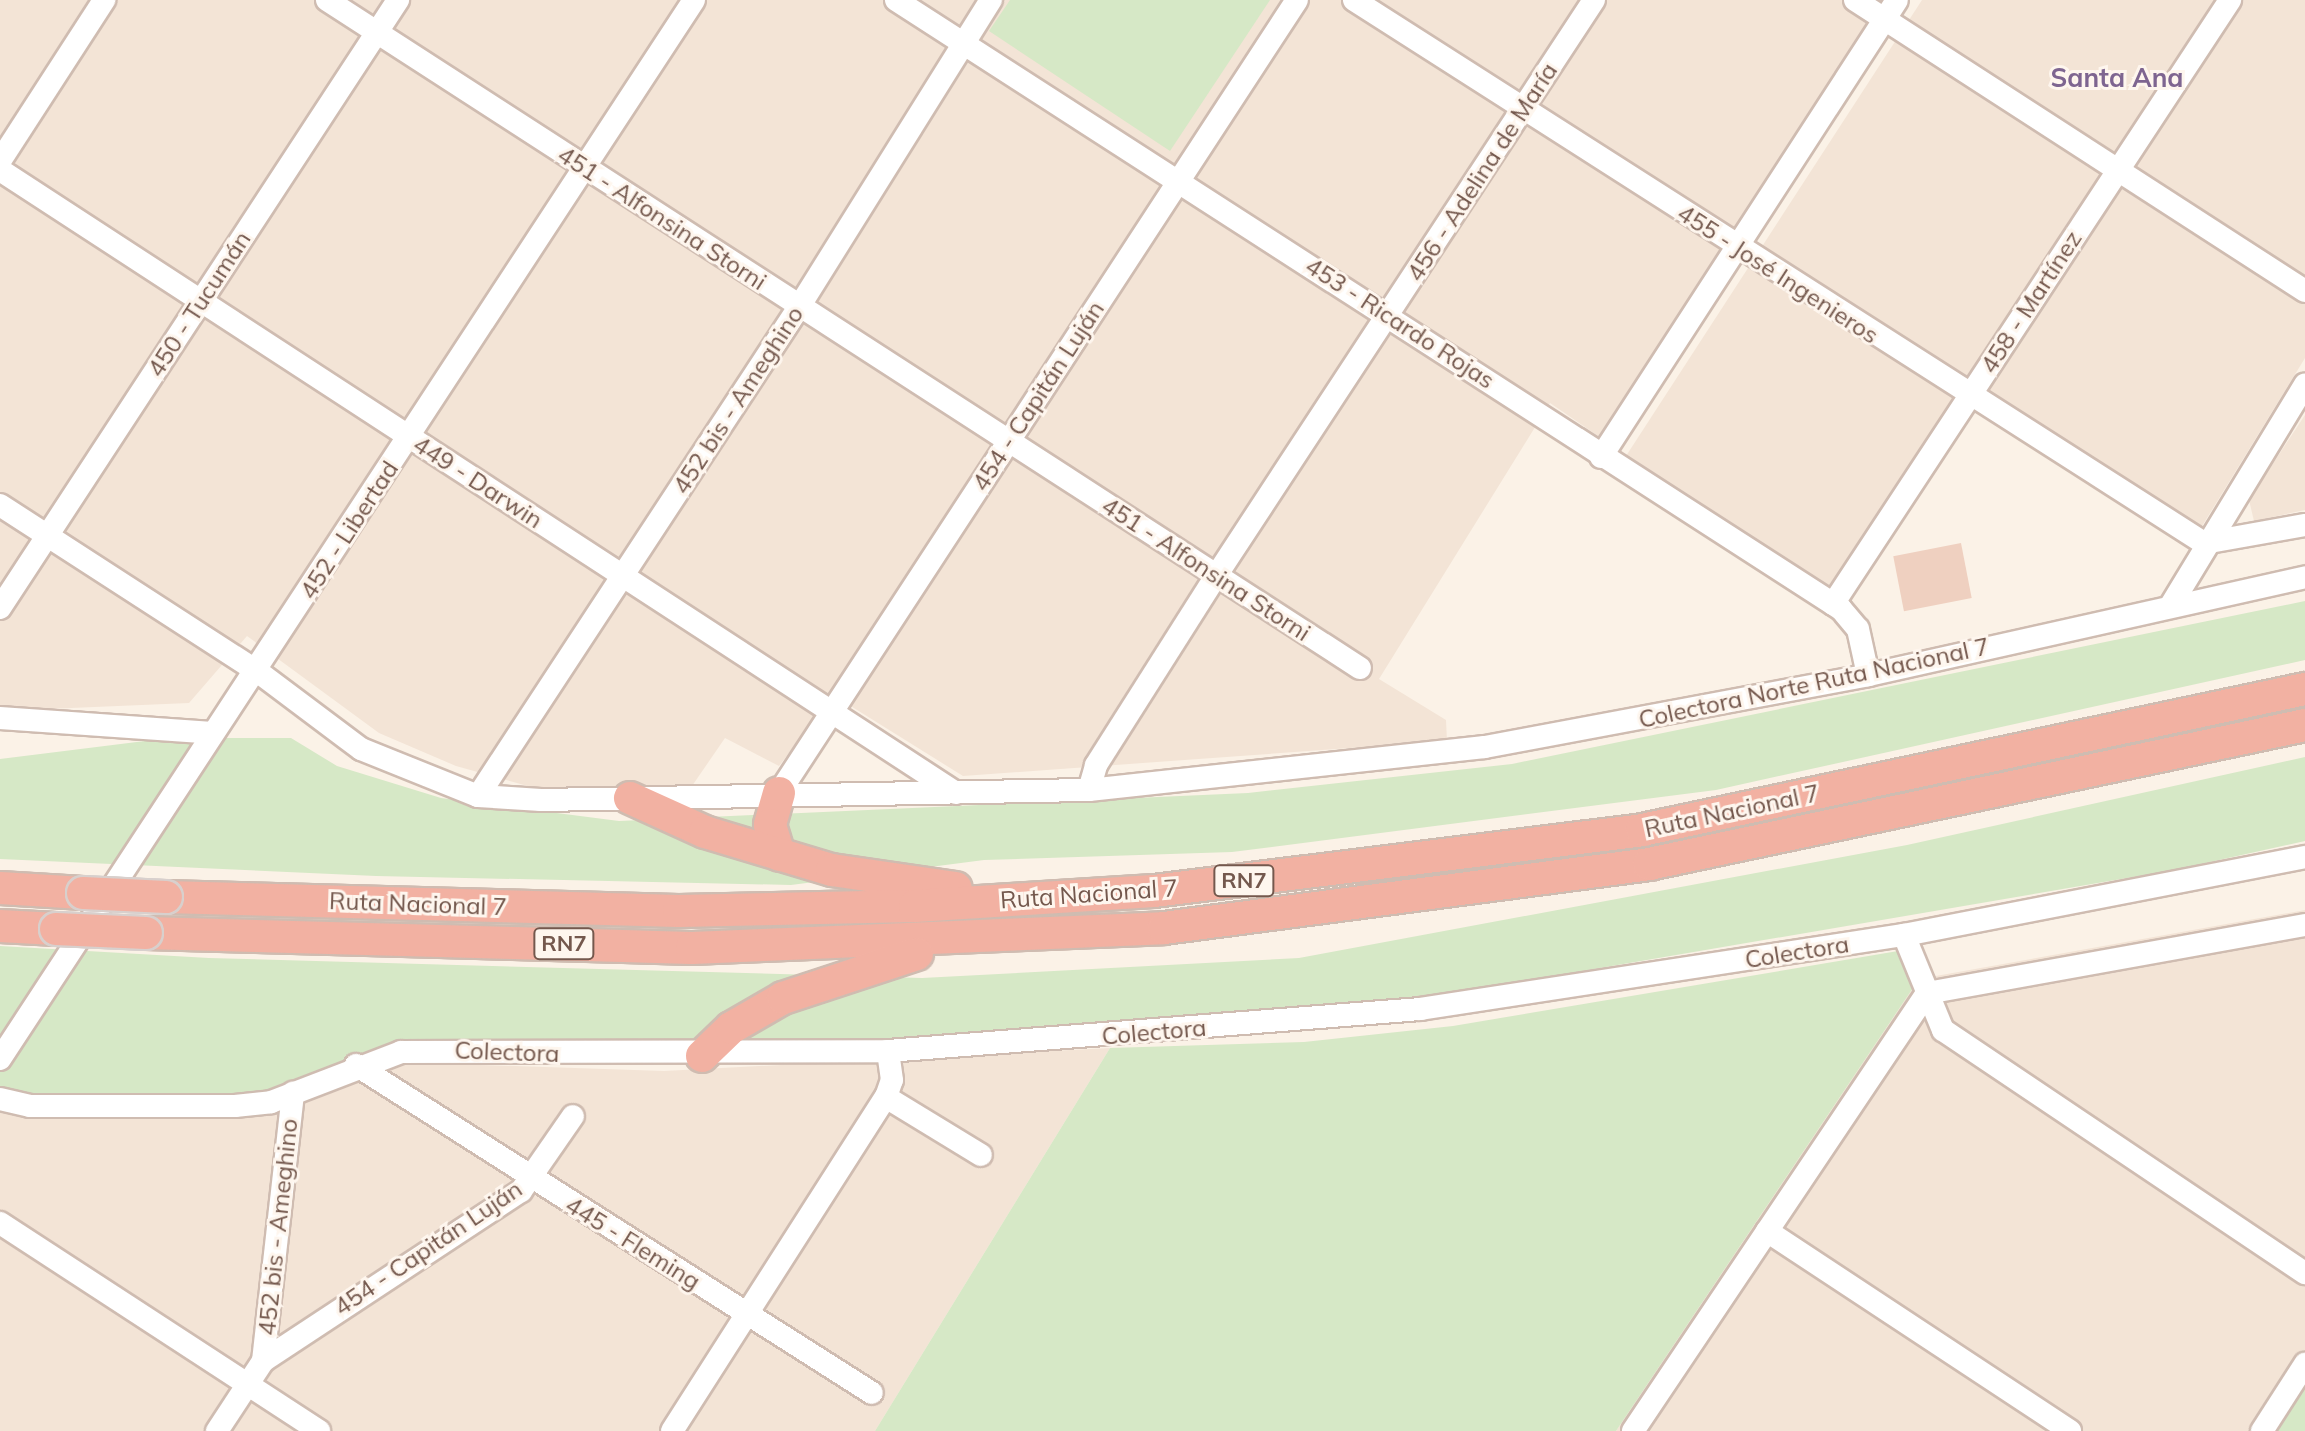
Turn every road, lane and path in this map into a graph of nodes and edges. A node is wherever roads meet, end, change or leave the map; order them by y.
1 (104, 0) edge
2 (327, 0) edge
3 (398, 0) edge
4 (694, 0) edge
5 (896, 0) edge
6 (991, 0) edge
7 (1297, 0) edge
8 (1354, 0) edge
9 (1594, 0) edge
10 (1855, 0) edge
11 (1897, 0) edge
12 (2230, 0) edge
13 (1884, 19) junction
14 (377, 32) junction
15 (963, 44) junction
16 (1523, 108) junction
17 (0, 161) edge
18 (585, 168) junction
19 (0, 170) edge
20 (2118, 170) junction
21 (1179, 184) junction
22 (1736, 247) junction
23 (2305, 291) edge
24 (201, 301) junction
25 (799, 307) junction
26 (1389, 313) junction
27 (2305, 385) edge
28 (1969, 397) junction
29 (409, 437) junction
30 (1008, 440) junction
31 (1601, 457) junction
32 (0, 505) edge
33 (2305, 525) edge
34 (48, 536) junction
35 (2204, 543) junction
36 (623, 576) junction
37 (1216, 576) junction
38 (2305, 577) edge
39 (1833, 604) junction
40 (2171, 605) junction
41 (0, 608) edge
42 (1360, 668) dead end
43 (257, 671) junction
44 (1868, 675) junction
45 (2305, 689) edge
46 (832, 714) junction
47 (0, 718) edge
48 (2305, 725) edge
49 (212, 733) junction
50 (1089, 790) junction
51 (779, 793) junction
52 (957, 794) junction
53 (478, 796) junction
54 (630, 798) junction
55 (779, 855) junction
56 (2305, 857) edge
57 (0, 888) edge
58 (1071, 896) junction
59 (2305, 925) edge
60 (0, 926) edge
61 (1904, 935) junction
62 (983, 938) junction
63 (1927, 993) junction
64 (888, 1051) junction
65 (702, 1056) junction
66 (0, 1059) edge
67 (356, 1065) junction
68 (293, 1093) junction
69 (886, 1097) junction
70 (0, 1099) edge
71 (573, 1116) dead end
72 (981, 1155) dead end
73 (529, 1178) junction
74 (0, 1223) edge
75 (1767, 1231) junction
76 (2305, 1273) edge
77 (750, 1316) junction
78 (263, 1361) junction
79 (2305, 1364) edge
80 (249, 1384) junction
81 (872, 1393) dead end
82 (217, 1431) edge
83 (319, 1431) edge
84 (672, 1431) edge
85 (1633, 1431) edge
86 (2070, 1431) edge
87 (2262, 1431) edge

1 - 17 street
2 - 14 street, 451 - Alfonsina Storni
3 - 14 street, 450 - Tucumán
4 - 18 street, 452 - Libertad
5 - 15 street, 453 - Ricardo Rojas
6 - 15 street, 452 bis - Ameghino
7 - 21 street, 454 - Capitán Luján
8 - 16 street, 455 - José Ingenieros
9 - 16 street, 456 - Adelina de María
10 - 13 street
11 - 13 street
12 - 20 street, 458 - Martínez
13 - 20 street
13 - 22 street
14 - 18 street, 451 - Alfonsina Storni
14 - 24 street, 450 - Tucumán
15 - 21 street, 453 - Ricardo Rojas
15 - 25 street, 452 bis - Ameghino
16 - 22 street, 455 - José Ingenieros
16 - 26 street, 456 - Adelina de María
18 - 25 street, 451 - Alfonsina Storni
18 - 29 street, 452 - Libertad
19 - 24 street, 449 - Darwin
20 - 23 street
20 - 28 street, 458 - Martínez
21 - 26 street, 453 - Ricardo Rojas
21 - 30 street, 454 - Capitán Luján
22 - 28 street, 455 - José Ingenieros
22 - 31 street
24 - 29 street, 449 - Darwin
24 - 34 street, 450 - Tucumán
25 - 30 street, 451 - Alfonsina Storni
25 - 36 street, 452 bis - Ameghino
26 - 31 street, 453 - Ricardo Rojas
26 - 37 street, 456 - Adelina de María
27 - 35 street
28 - 35 street, 455 - José Ingenieros
28 - 39 street, 458 - Martínez
29 - 36 street, 449 - Darwin
29 - 43 street, 452 - Libertad
30 - 37 street, 451 - Alfonsina Storni
30 - 46 street, 454 - Capitán Luján
31 - 39 street, 453 - Ricardo Rojas
32 - 34 street
33 - 35 street
34 - 41 street, 450 - Tucumán
34 - 43 street
35 - 40 street
36 - 46 street, 449 - Darwin
36 - 53 street, 452 bis - Ameghino
37 - 42 street, 451 - Alfonsina Storni
37 - 50 street, 456 - Adelina de María
38 - 40 street, Colectora Norte Ruta Nacional 7
39 - 44 street, 453 - Ricardo Rojas
40 - 44 street, Colectora Norte Ruta Nacional 7
43 - 49 street, 452 - Libertad
43 - 53 street
44 - 50 street, Colectora Norte Ruta Nacional 7
45 - 58 highway, Ruta Nacional 7 / RN7
46 - 51 street, 454 - Capitán Luján
46 - 52 street, 449 - Darwin
47 - 49 street
48 - 62 highway, Ruta Nacional 7 / RN7
49 - 66 street, 452 - Libertad
50 - 52 street
51 - 52 street
51 - 54 street
51 - 55 highway
53 - 54 street
54 - 55 highway
55 - 58 highway
56 - 61 street, Colectora
57 - 58 highway, Ruta Nacional 7 / RN7, bridge
59 - 63 street
60 - 62 highway, Ruta Nacional 7 / RN7, bridge
61 - 63 street
61 - 64 street, Colectora
62 - 65 highway
63 - 75 street
63 - 76 street
64 - 65 street, Colectora
64 - 69 street
65 - 67 street, Colectora
67 - 68 street, Colectora
67 - 73 street, 445 - Fleming
68 - 70 street, Colectora
68 - 78 street, 452 bis - Ameghino
69 - 72 street
69 - 77 street
71 - 73 street, 454 - Capitán Luján
73 - 77 street, 445 - Fleming
73 - 78 street, 454 - Capitán Luján
74 - 80 street
75 - 85 street
75 - 86 street
77 - 81 street, 445 - Fleming
77 - 84 street
78 - 80 street
79 - 87 street
80 - 82 street
80 - 83 street

